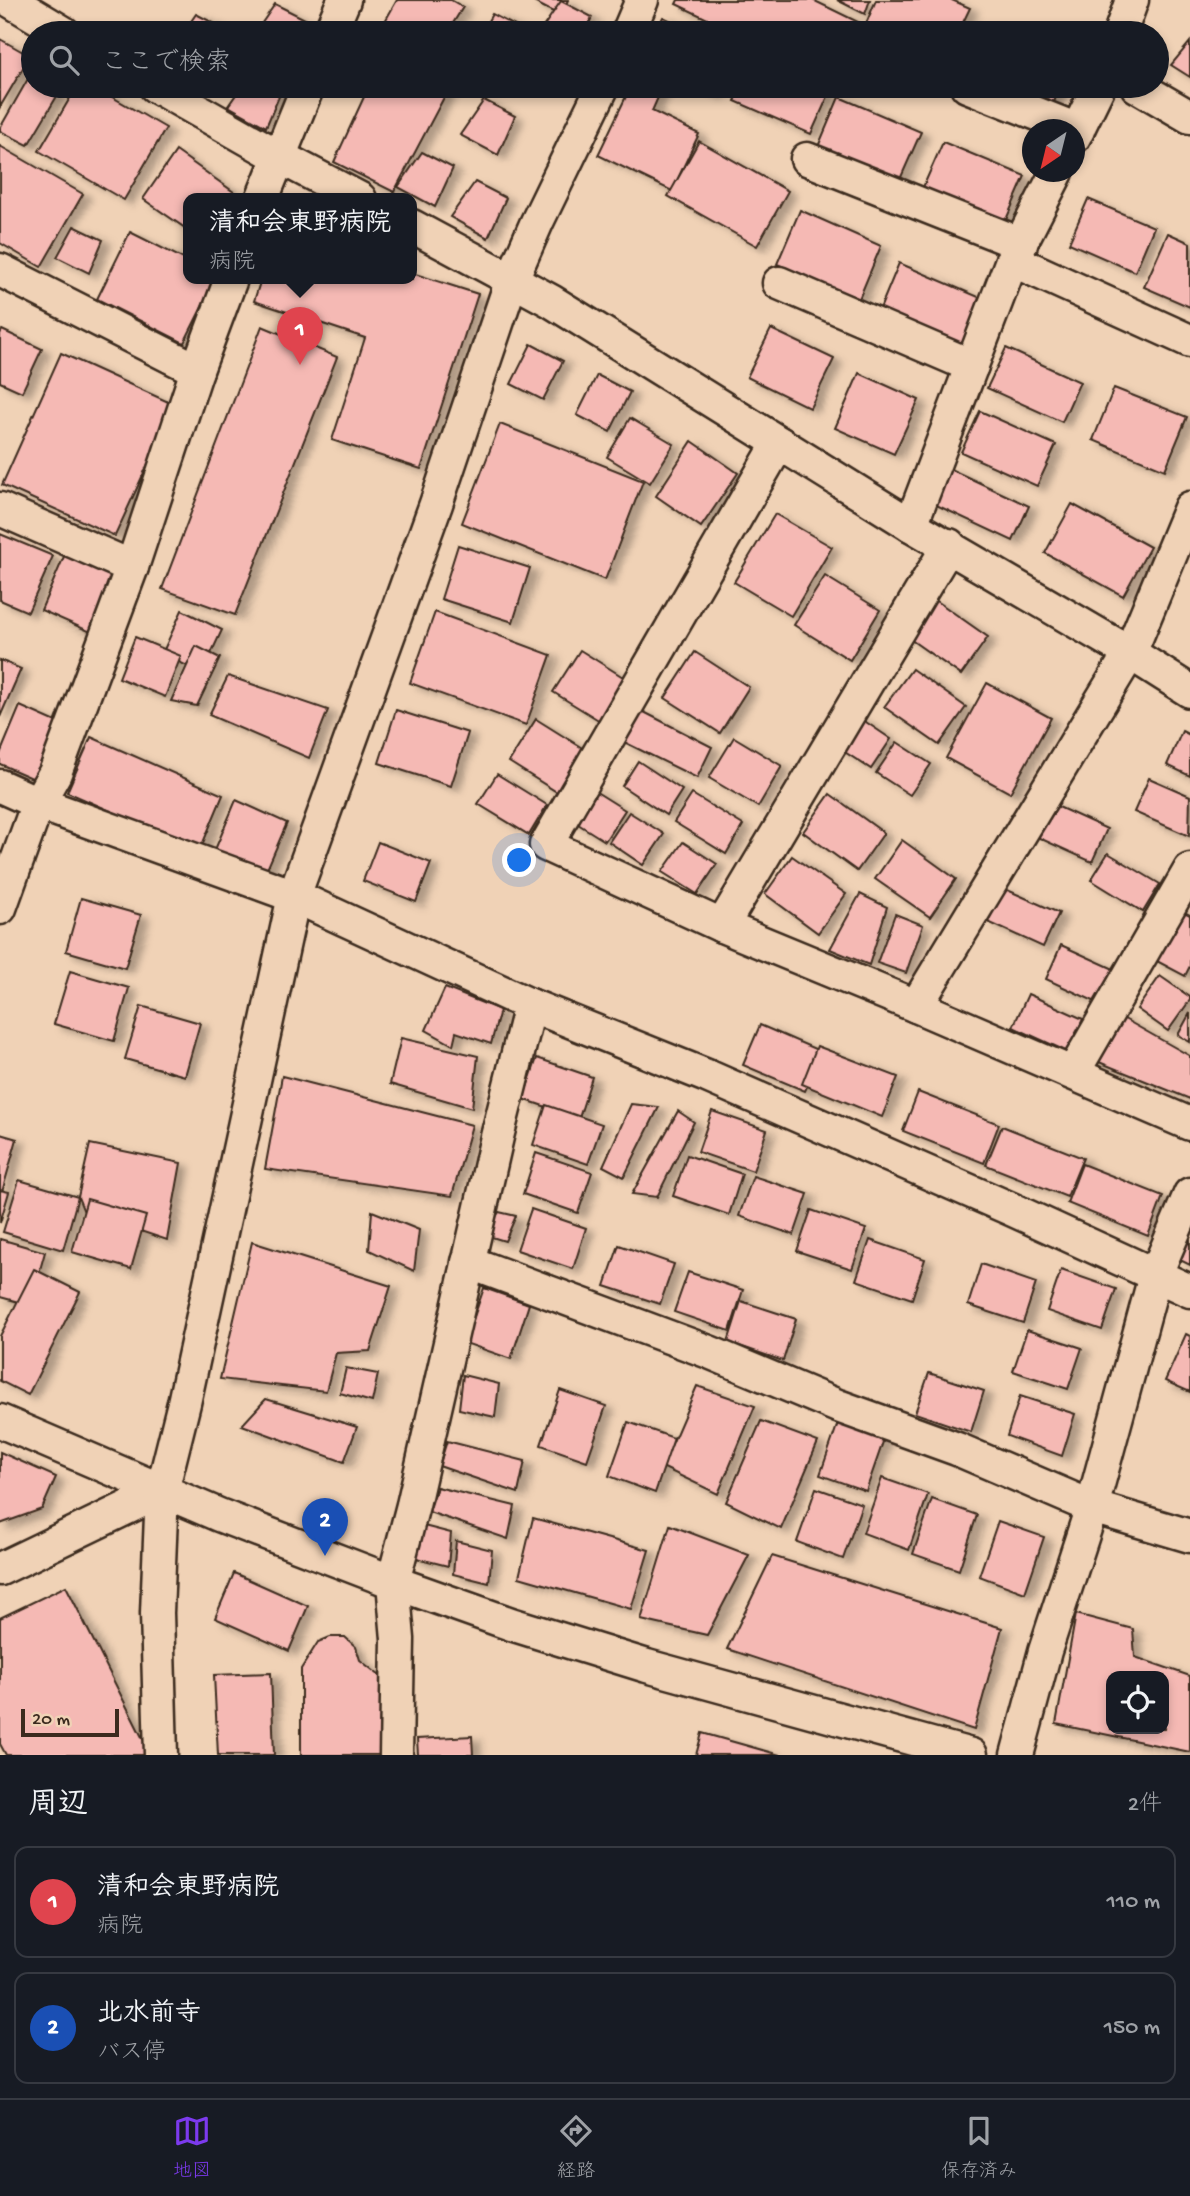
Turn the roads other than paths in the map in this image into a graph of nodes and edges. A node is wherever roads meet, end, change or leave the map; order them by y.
1 (9, 0) edge
2 (344, 0) edge
3 (642, 0) edge
4 (1132, 0) edge
5 (44, 21) edge
6 (335, 21) edge
7 (633, 21) edge
8 (1124, 21) edge
9 (176, 98) edge
10 (303, 98) edge
11 (597, 98) edge
12 (994, 98) edge
13 (1093, 98) edge
14 (1158, 98) edge
15 (1190, 117) edge
16 (1042, 119) edge
17 (1083, 119) edge
18 (278, 156) junction
19 (807, 159) dead end
20 (1052, 182) edge
21 (264, 193) edge
22 (349, 193) edge
23 (417, 229) edge
24 (1017, 252) junction
25 (0, 270) edge
26 (512, 279) junction
27 (779, 283) dead end
28 (229, 284) edge
29 (1190, 341) edge
30 (972, 366) junction
31 (197, 370) junction
32 (779, 443) junction
33 (1190, 508) edge
34 (0, 509) edge
35 (911, 525) junction
36 (949, 545) junction
37 (132, 567) junction
38 (1130, 653) junction
39 (1190, 691) edge
40 (0, 786) edge
41 (38, 803) junction
42 (1190, 870) edge
43 (294, 896) junction
44 (0, 908) edge
45 (722, 926) junction
46 (530, 1005) junction
47 (916, 1006) junction
48 (1073, 1073) junction
49 (1190, 1124) edge
50 (1190, 1194) edge
51 (468, 1262) junction
52 (1155, 1276) junction
53 (1190, 1291) edge
54 (0, 1421) edge
55 (162, 1491) junction
56 (1092, 1507) junction
57 (1190, 1536) edge
58 (0, 1569) edge
59 (393, 1582) junction
60 (161, 1755) edge
61 (396, 1755) edge
62 (971, 1755) edge
63 (1017, 1755) edge

1 - 5 street
2 - 6 street
3 - 7 street
4 - 8 street
9 - 18 street
10 - 18 street
11 - 26 street
12 - 16 street
13 - 17 street
14 - 15 street
18 - 21 street
18 - 22 street
19 - 24 street
20 - 24 street
23 - 26 street
24 - 29 street
24 - 30 street
25 - 31 street
26 - 32 street
26 - 43 street
27 - 30 street
28 - 31 street
30 - 35 street
31 - 37 street
32 - 35 street
32 - 45 street
33 - 38 street
34 - 37 street
35 - 36 street
36 - 38 street
36 - 45 street
37 - 41 street
38 - 39 street
38 - 47 street
40 - 41 street
41 - 43 street
41 - 44 street
42 - 48 street
43 - 46 street
43 - 55 street
45 - 47 street
46 - 51 street
46 - 52 street
47 - 48 street
48 - 49 street
50 - 52 street
51 - 56 street
51 - 59 street
52 - 53 street
52 - 56 street
54 - 55 street
55 - 58 street
55 - 59 street
55 - 60 street
56 - 57 street
56 - 63 street
59 - 61 street
59 - 62 street

